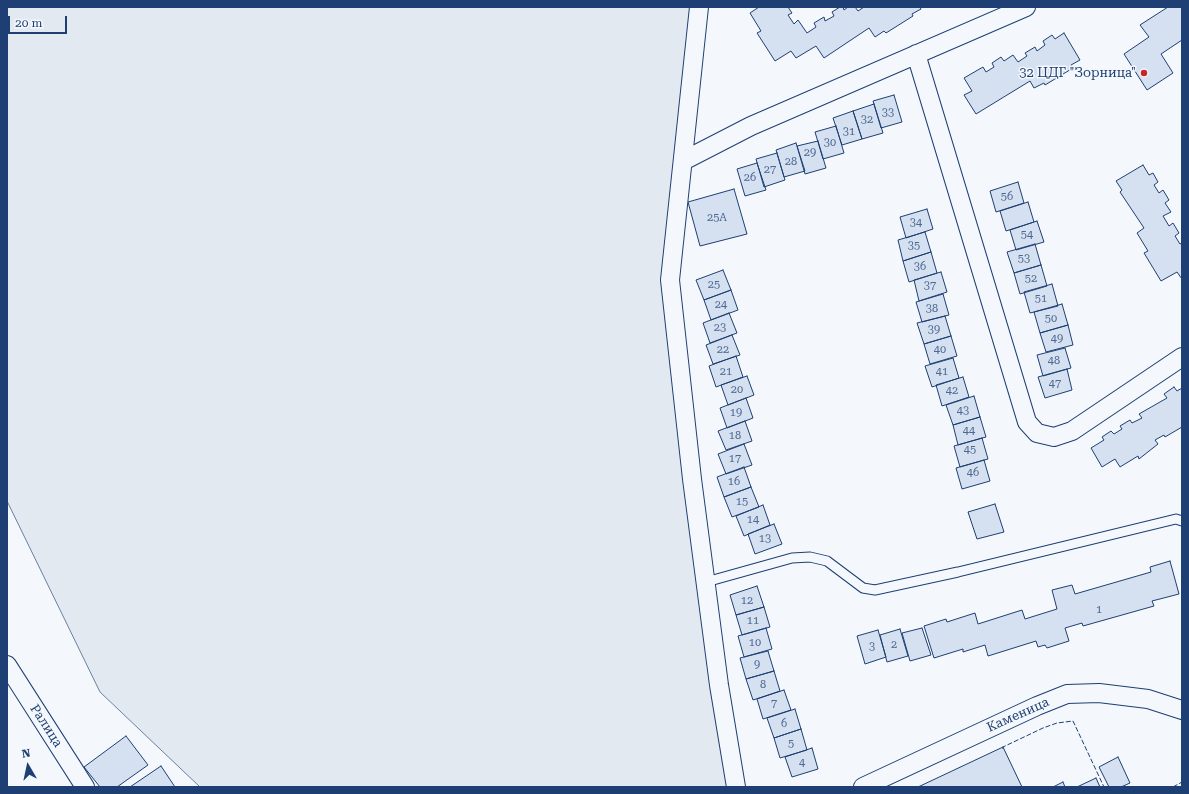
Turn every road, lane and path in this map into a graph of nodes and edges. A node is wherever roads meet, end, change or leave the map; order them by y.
1 (700, 7) edge
2 (1026, 7) edge
3 (916, 54) junction
4 (683, 161) junction
5 (1182, 357) edge
6 (1182, 521) edge
7 (706, 582) junction
8 (7, 665) edge
9 (1182, 710) edge
10 (85, 787) edge
11 (736, 787) edge
12 (863, 787) edge

1 - 4 street
2 - 3 street
3 - 4 street
3 - 5 street
4 - 7 street
6 - 7 lane
7 - 11 street
8 - 10 street, Ралица
9 - 12 street, Каменица

